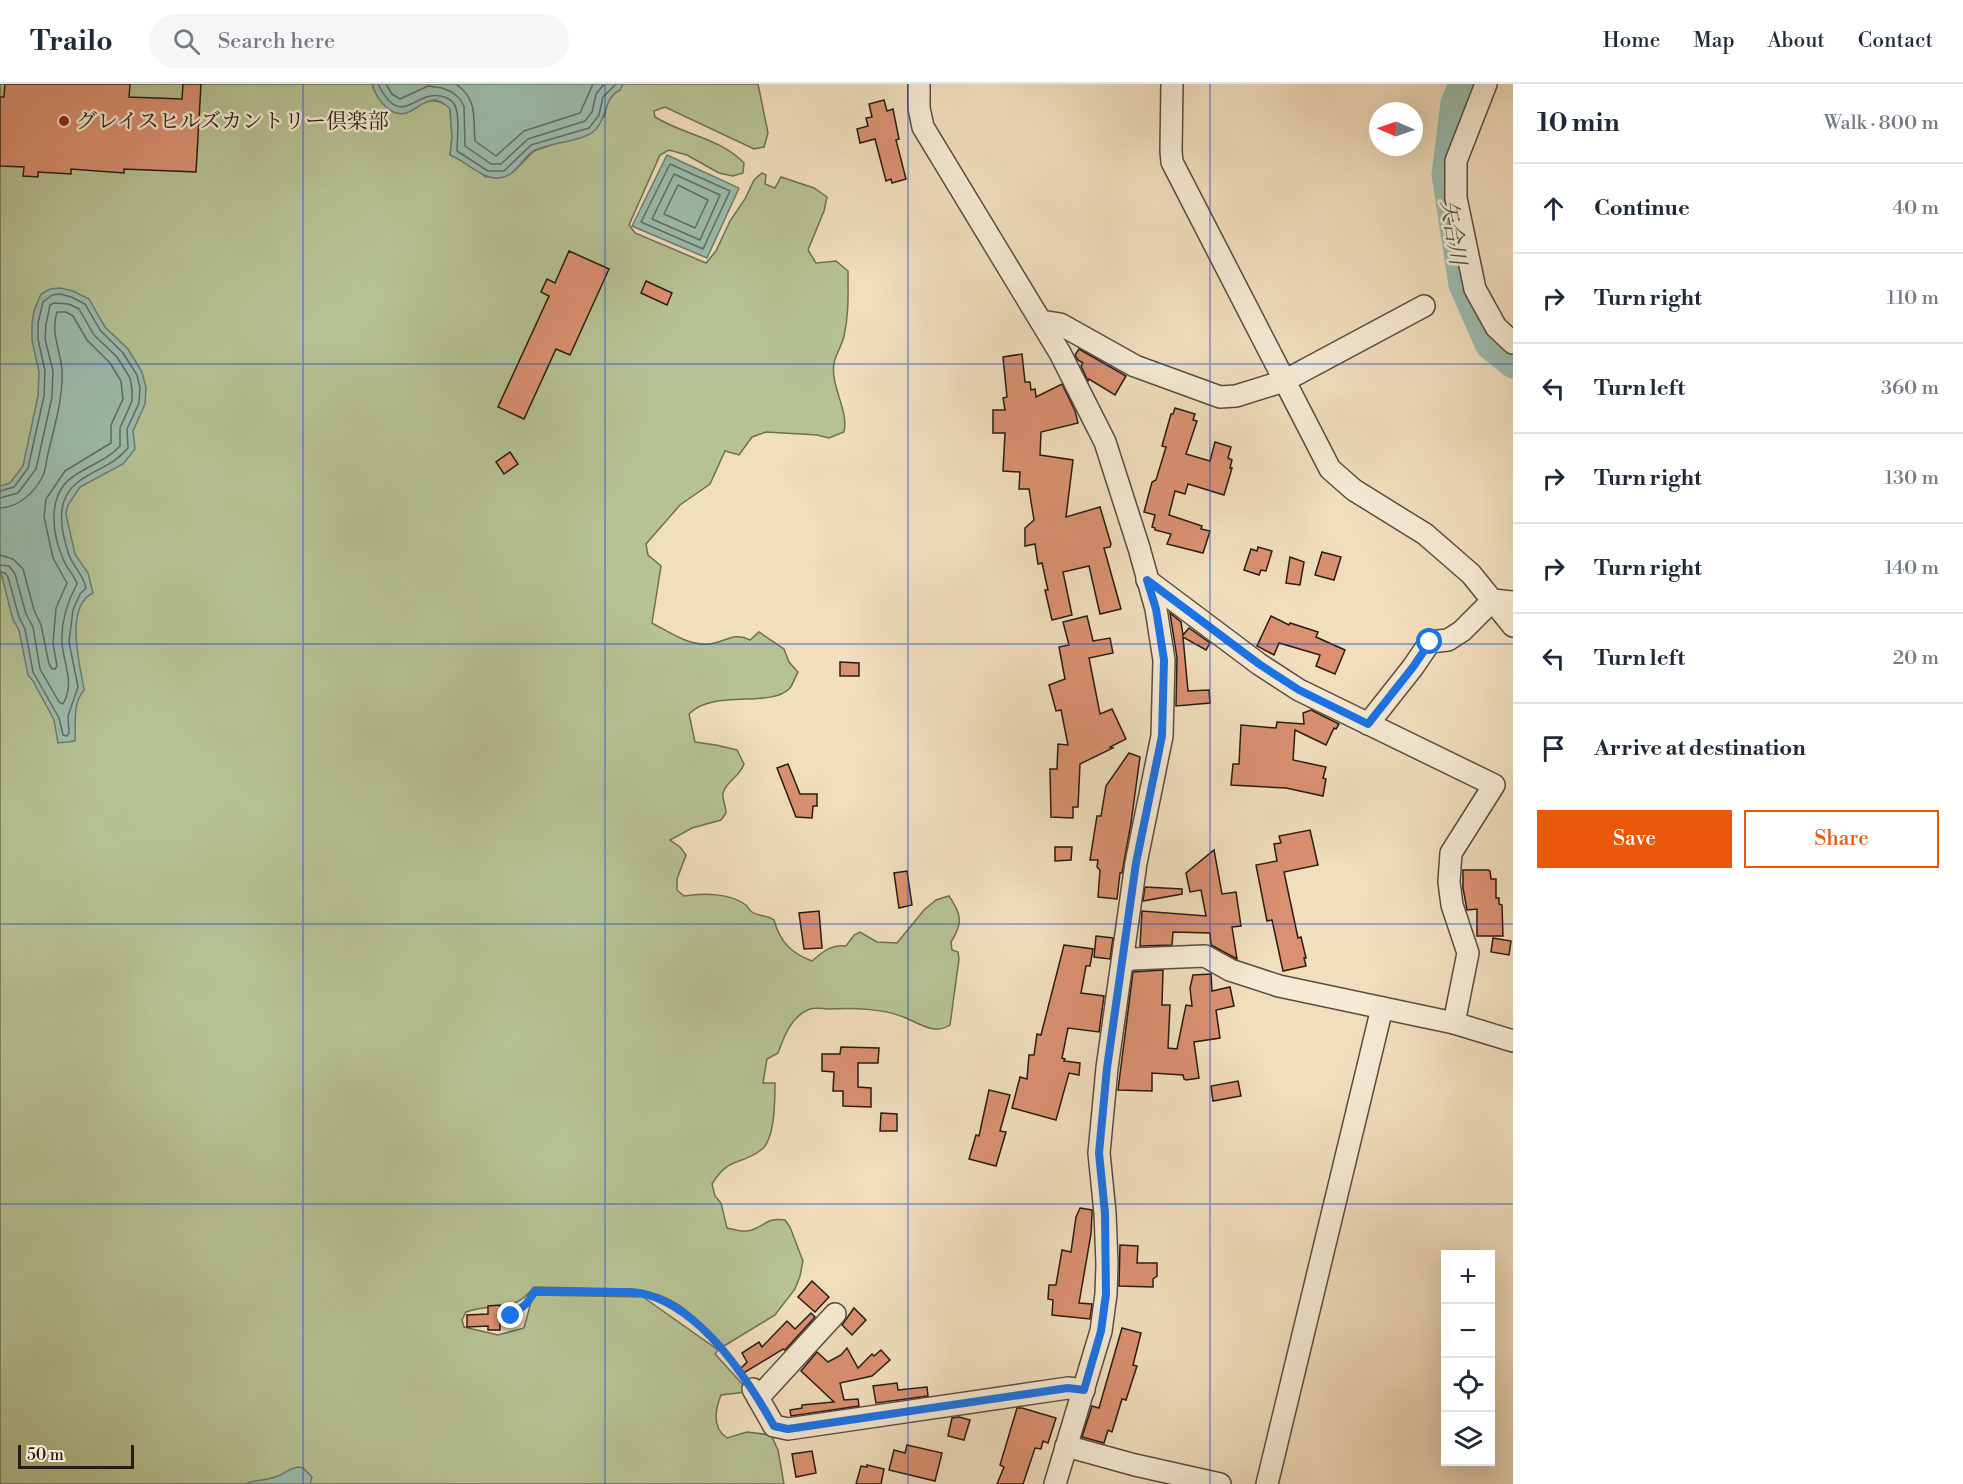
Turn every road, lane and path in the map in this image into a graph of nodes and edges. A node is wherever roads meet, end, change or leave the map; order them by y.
1 (919, 84) edge
2 (1172, 84) edge
3 (1486, 84) edge
4 (1424, 306) dead end
5 (1041, 321) junction
6 (1513, 343) edge
7 (1284, 381) junction
8 (1147, 580) junction
9 (1503, 601) edge
10 (1513, 626) edge
11 (1368, 724) junction
12 (1123, 962) junction
13 (1382, 1008) junction
14 (1454, 1023) junction
15 (1513, 1041) edge
16 (835, 1314) dead end
17 (511, 1316) dead end
18 (1084, 1390) junction
19 (755, 1393) junction
20 (1066, 1446) junction
21 (1055, 1484) edge
22 (1220, 1484) edge
23 (1267, 1484) edge

1 - 5 street
2 - 7 street
3 - 6 street
4 - 7 street
5 - 7 street
5 - 8 street
7 - 9 street
8 - 11 street
8 - 12 street
9 - 10 street
9 - 11 street
11 - 14 street
12 - 13 street
12 - 18 street
13 - 14 street
13 - 23 street
14 - 15 street
16 - 19 street
17 - 19 path
18 - 19 street
18 - 20 street
20 - 21 street
20 - 22 street

